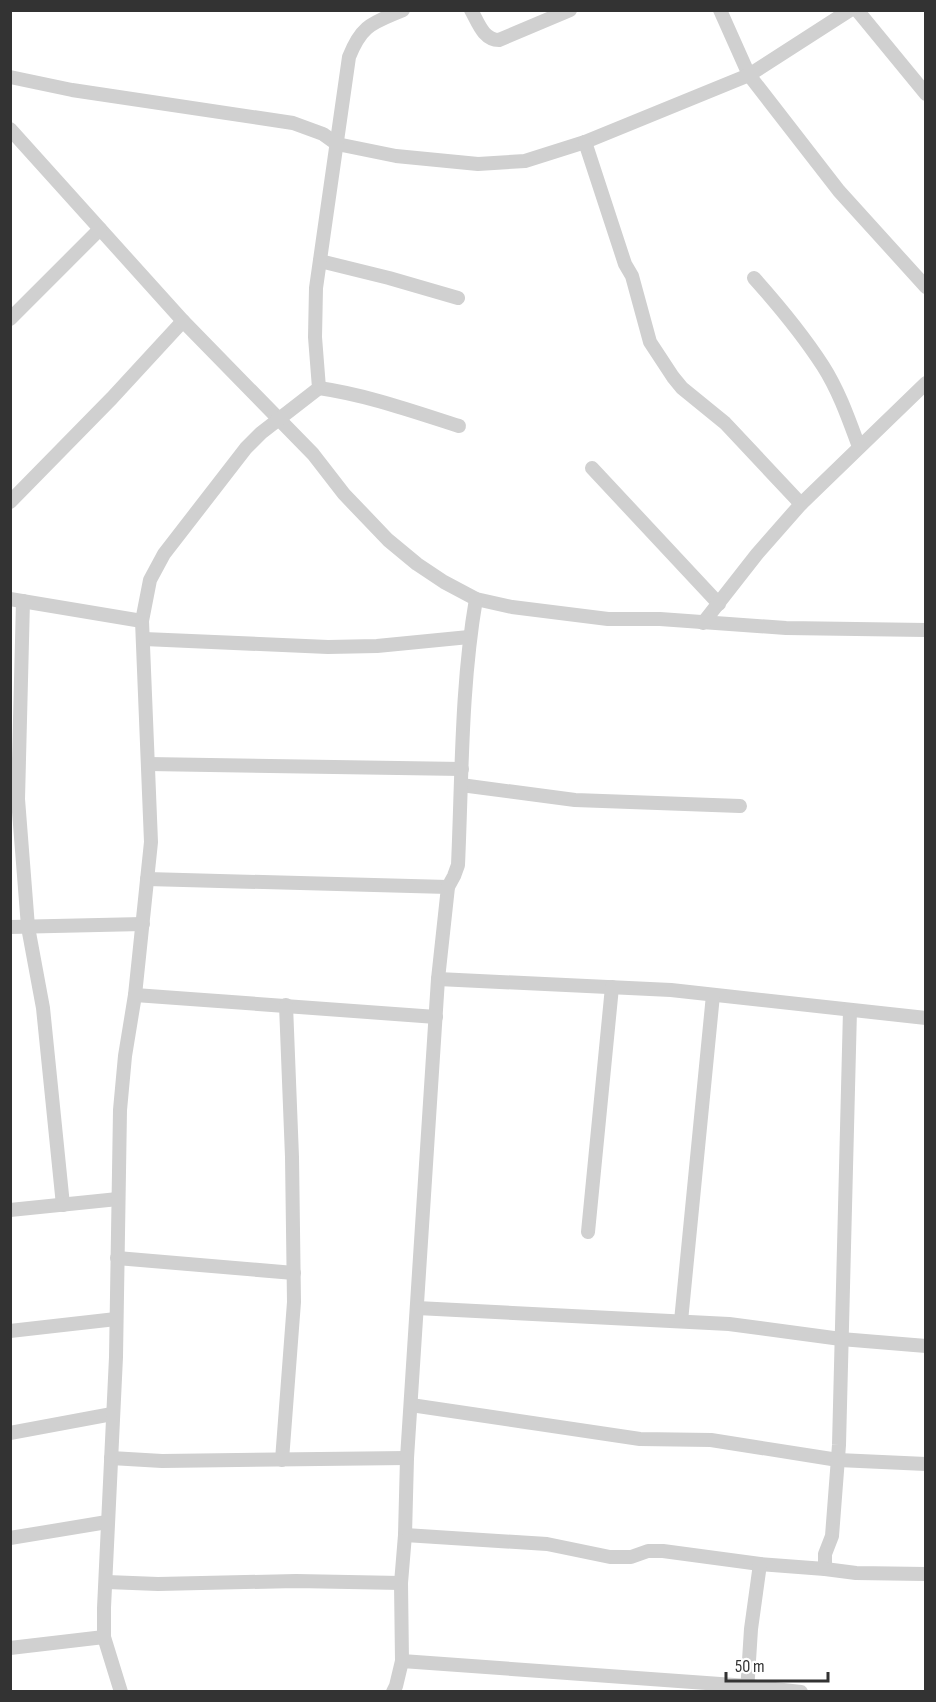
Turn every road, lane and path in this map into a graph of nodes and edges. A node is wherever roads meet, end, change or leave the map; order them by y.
1 (403, 10) edge
2 (471, 10) edge
3 (570, 10) edge
4 (720, 10) edge
5 (850, 10) edge
6 (857, 10) edge
7 (749, 75) junction
8 (10, 77) edge
9 (926, 94) edge
10 (13, 138) edge
11 (585, 142) junction
12 (337, 144) junction
13 (99, 229) junction
14 (320, 261) junction
15 (754, 279) dead end
16 (926, 286) edge
17 (458, 298) dead end
18 (10, 319) edge
19 (183, 321) junction
20 (926, 383) edge
21 (319, 388) junction
22 (279, 418) junction
23 (459, 426) dead end
24 (859, 447) junction
25 (592, 468) dead end
26 (10, 502) edge
27 (801, 504) junction
28 (476, 599) junction
29 (17, 600) edge
30 (719, 604) junction
31 (142, 621) junction
32 (704, 623) junction
33 (926, 630) edge
34 (469, 637) junction
35 (144, 639) junction
36 (148, 764) junction
37 (462, 768) junction
38 (461, 785) junction
39 (14, 796) edge
40 (740, 806) dead end
41 (147, 879) junction
42 (448, 886) junction
43 (143, 924) junction
44 (10, 927) edge
45 (28, 927) junction
46 (438, 979) junction
47 (612, 987) junction
48 (135, 995) junction
49 (713, 995) junction
50 (286, 1005) junction
51 (850, 1010) junction
52 (436, 1017) junction
53 (926, 1018) edge
54 (118, 1199) junction
55 (63, 1205) junction
56 (10, 1210) edge
57 (588, 1232) dead end
58 (117, 1258) junction
59 (294, 1273) junction
60 (417, 1308) junction
61 (116, 1319) junction
62 (681, 1321) junction
63 (10, 1330) edge
64 (841, 1339) junction
65 (926, 1346) edge
66 (411, 1405) junction
67 (112, 1414) junction
68 (10, 1432) edge
69 (111, 1458) junction
70 (407, 1458) junction
71 (282, 1460) junction
72 (837, 1460) junction
73 (926, 1464) edge
74 (107, 1522) junction
75 (405, 1535) junction
76 (10, 1538) edge
77 (760, 1564) junction
78 (825, 1569) junction
79 (926, 1574) edge
80 (106, 1582) junction
81 (401, 1583) junction
82 (104, 1638) junction
83 (10, 1648) edge
84 (402, 1660) junction
85 (748, 1689) edge
86 (396, 1690) edge
87 (121, 1692) edge
88 (801, 1692) edge

1 - 12 street
2 - 3 street
4 - 7 street
5 - 7 street
6 - 9 street
7 - 11 street
7 - 16 street
8 - 12 street
10 - 13 street
11 - 12 street
11 - 27 street
12 - 14 street
13 - 18 street
13 - 19 street
14 - 17 street
14 - 21 street
15 - 24 street
19 - 22 street
19 - 26 street
20 - 24 street
21 - 22 street
21 - 23 street
22 - 28 street
22 - 31 street
24 - 27 street
25 - 30 street
27 - 30 street
28 - 32 street
28 - 34 street
29 - 31 street
29 - 39 street
30 - 32 street
31 - 35 street
32 - 33 street
34 - 35 street
34 - 37 street
35 - 36 street
36 - 37 street
36 - 41 street
37 - 38 street
38 - 40 street
38 - 42 street
39 - 45 street
41 - 42 street
41 - 43 street
42 - 46 street
43 - 45 street
43 - 48 street
44 - 45 street
45 - 55 street
46 - 47 street
46 - 52 street
47 - 49 street
47 - 57 street
48 - 50 street
48 - 54 street
49 - 51 street
49 - 62 street
50 - 52 street
50 - 59 street
51 - 53 street
51 - 64 street
52 - 60 street
54 - 55 street
54 - 58 street
55 - 56 street
58 - 59 street
58 - 61 street
59 - 71 street
60 - 62 street
60 - 66 street
61 - 63 street
61 - 67 street
62 - 64 street
64 - 65 street
64 - 72 street
66 - 70 street
66 - 72 street
67 - 68 street
67 - 69 street
69 - 71 street
69 - 74 street
70 - 71 street
70 - 75 street
72 - 73 street
72 - 78 street
74 - 76 street
74 - 80 street
75 - 77 street
75 - 81 street
77 - 78 street
77 - 85 street
78 - 79 street
80 - 81 street
80 - 82 street
81 - 84 street
82 - 83 street
82 - 87 street
84 - 85 street
84 - 86 street
85 - 88 street

